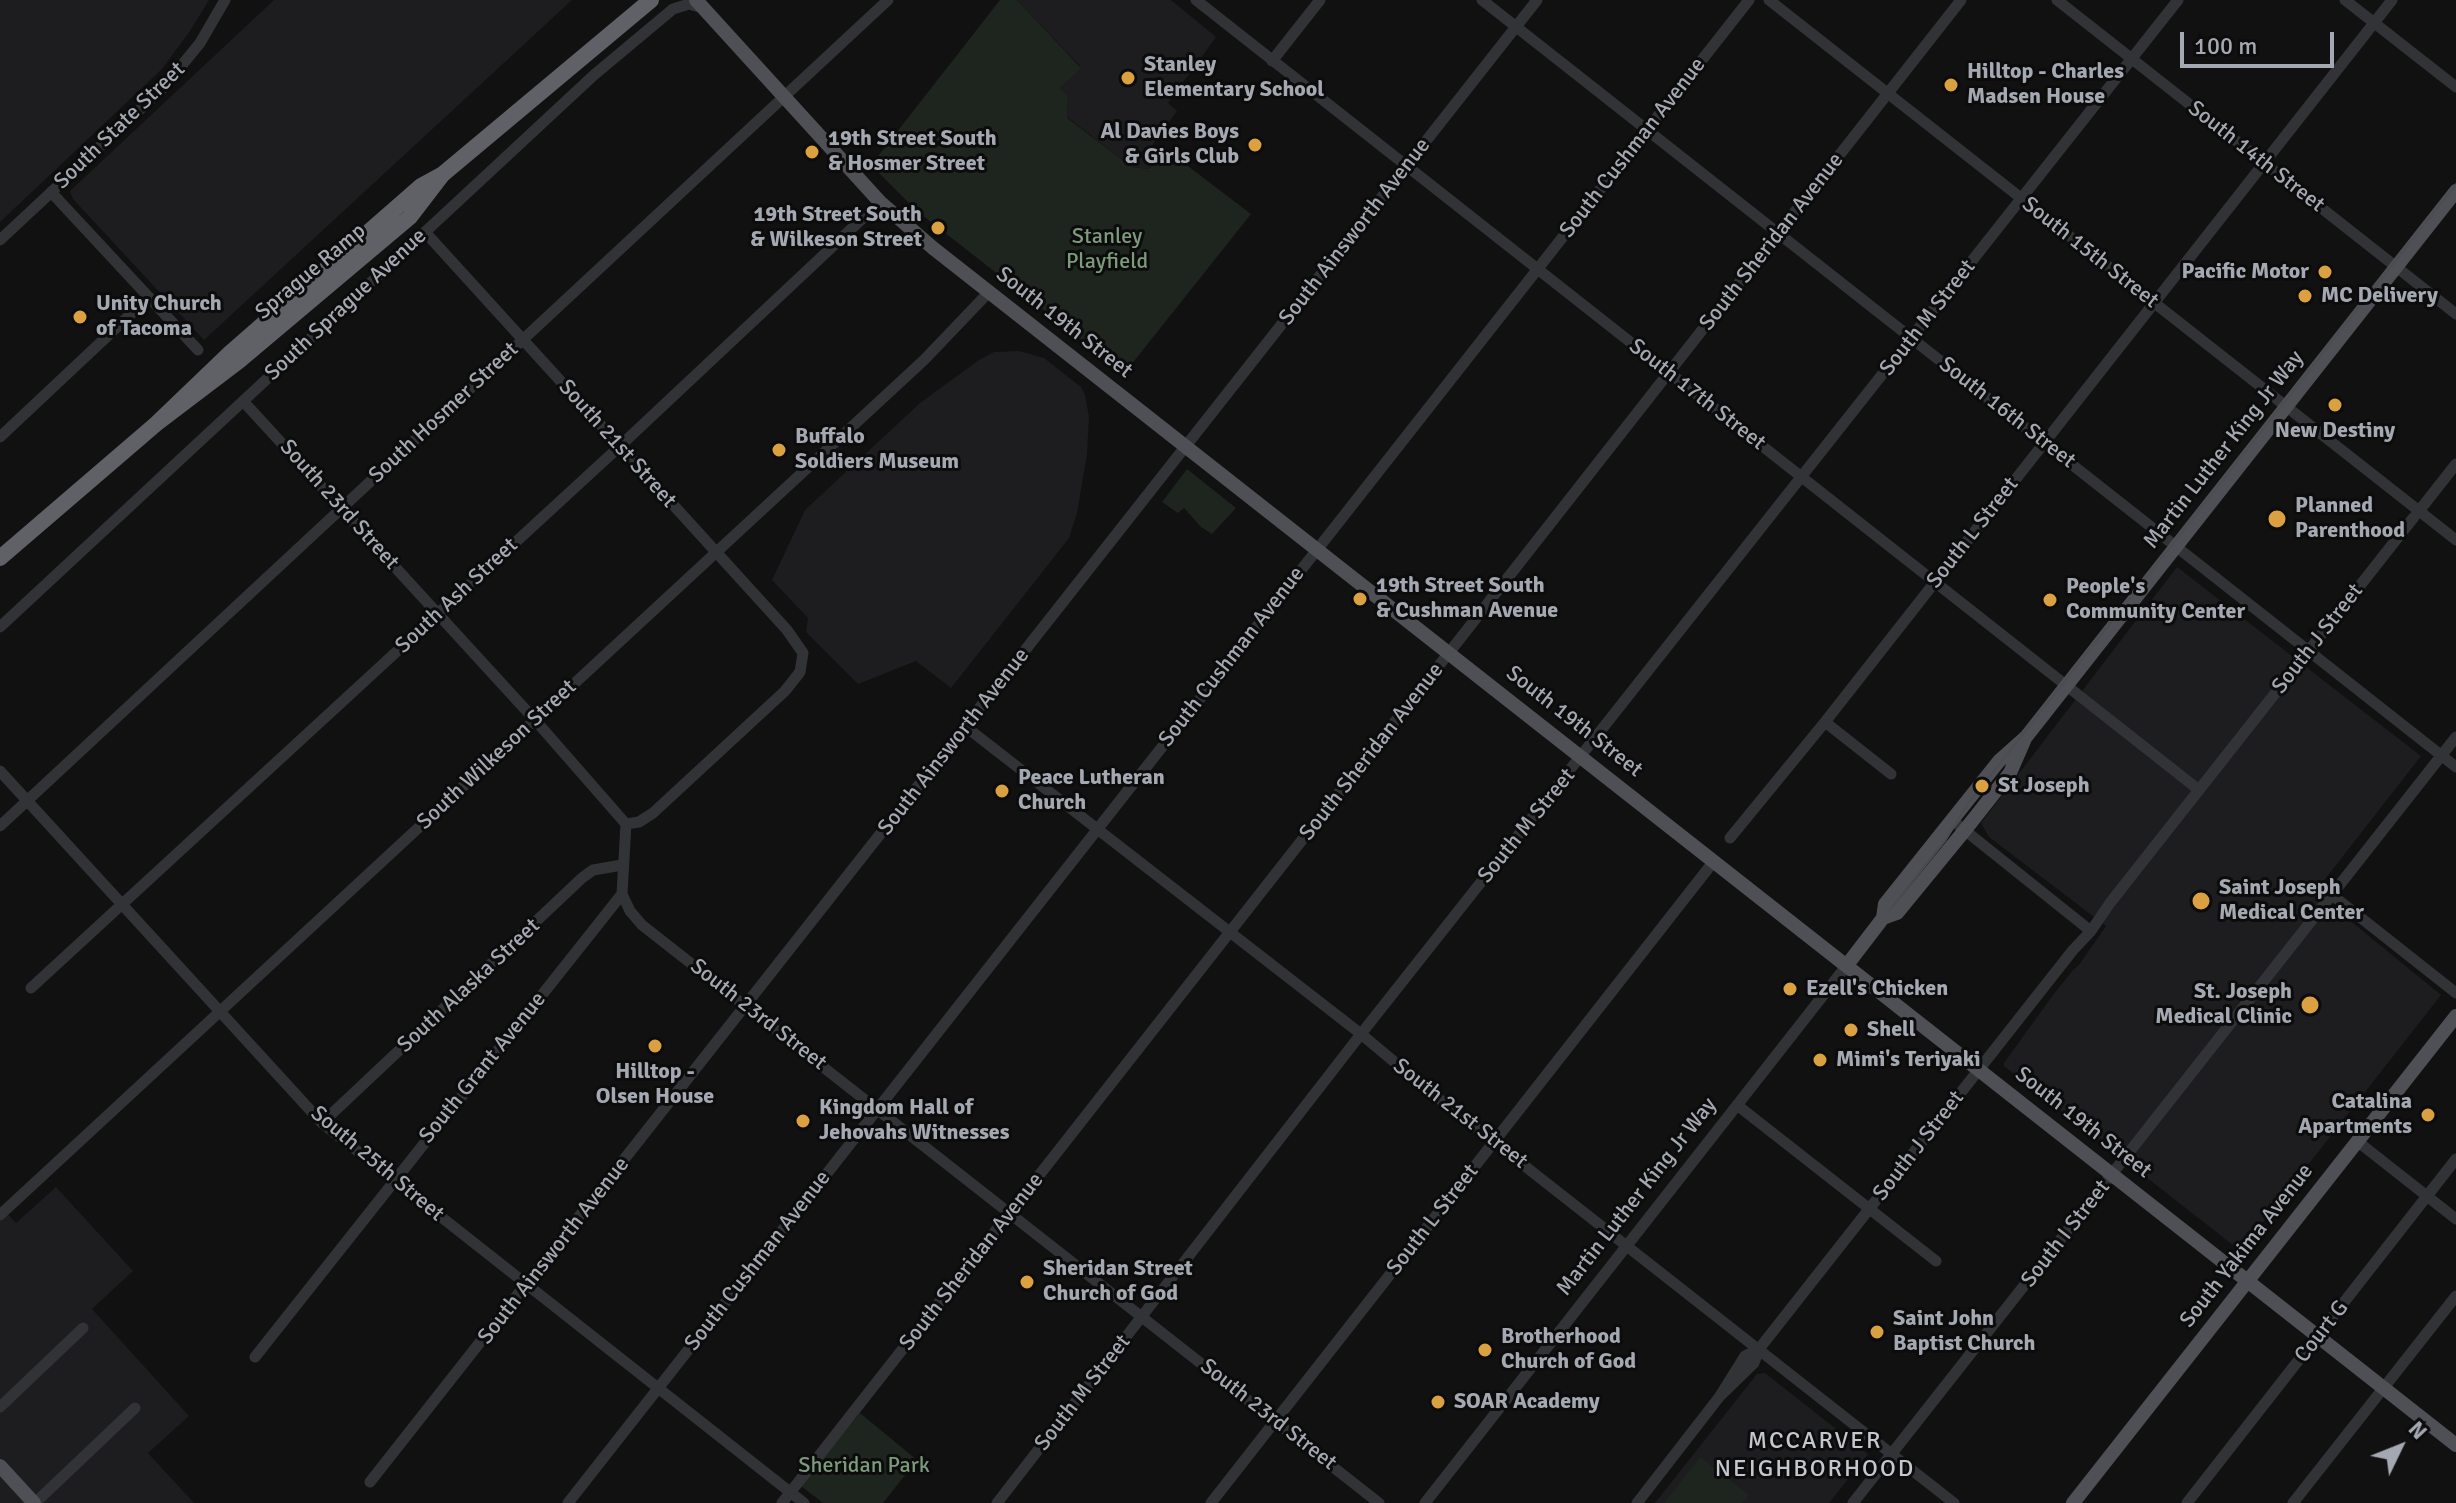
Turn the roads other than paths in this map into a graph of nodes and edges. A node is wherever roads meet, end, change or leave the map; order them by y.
1 (225, 0) edge
2 (637, 0) edge
3 (651, 0) edge
4 (888, 0) edge
5 (1196, 0) edge
6 (1320, 0) edge
7 (1482, 0) edge
8 (1537, 0) edge
9 (1749, 0) edge
10 (1769, 0) edge
11 (1961, 0) edge
12 (2057, 0) edge
13 (2178, 0) edge
14 (2345, 0) edge
15 (2392, 0) edge
16 (699, 4) edge
17 (624, 23) junction
18 (2374, 23) junction
19 (1516, 27) junction
20 (2132, 58) junction
21 (1272, 61) junction
22 (2456, 87) edge
23 (1887, 93) junction
24 (783, 96) junction
25 (1647, 130) junction
26 (2264, 162) junction
27 (1406, 167) junction
28 (2456, 191) edge
29 (51, 192) junction
30 (2022, 199) junction
31 (880, 202) junction
32 (425, 232) junction
33 (1779, 234) junction
34 (0, 240) edge
35 (2396, 267) junction
36 (1537, 269) junction
37 (989, 292) junction
38 (149, 297) junction
39 (2154, 303) junction
40 (2456, 314) edge
41 (1912, 338) junction
42 (523, 341) junction
43 (198, 350) dead end
44 (1670, 374) junction
45 (243, 401) junction
46 (2286, 406) junction
47 (0, 437) edge
48 (2044, 442) junction
49 (1186, 446) junction
50 (619, 447) junction
51 (2456, 464) edge
52 (1802, 478) junction
53 (342, 508) junction
54 (2417, 512) junction
55 (2456, 540) edge
56 (2176, 546) junction
57 (1317, 549) junction
58 (716, 553) junction
59 (0, 558) edge
60 (1934, 582) junction
61 (438, 614) junction
62 (0, 627) edge
63 (2309, 651) junction
64 (1450, 653) junction
65 (2066, 686) junction
66 (535, 720) junction
67 (1825, 722) junction
68 (966, 727) junction
69 (2026, 737) junction
70 (2456, 737) edge
71 (2442, 756) junction
72 (1582, 757) junction
73 (2456, 767) edge
74 (0, 771) edge
75 (1891, 774) dead end
76 (2199, 790) junction
77 (28, 801) junction
78 (1952, 820) junction
79 (626, 824) junction
80 (0, 826) edge
81 (1096, 828) junction
82 (1965, 830) junction
83 (1730, 838) dead end
84 (1714, 861) junction
85 (622, 865) junction
86 (622, 894) junction
87 (2332, 895) junction
88 (121, 904) junction
89 (2103, 912) junction
90 (1883, 918) junction
91 (2087, 928) junction
92 (1229, 933) junction
93 (2079, 943) junction
94 (1847, 965) junction
95 (31, 988) dead end
96 (2456, 993) edge
97 (747, 1006) junction
98 (219, 1012) junction
99 (2456, 1016) edge
100 (1361, 1034) junction
101 (1979, 1069) junction
102 (1737, 1105) junction
103 (878, 1109) junction
104 (322, 1123) junction
105 (1494, 1141) junction
106 (2357, 1141) junction
107 (2456, 1159) edge
108 (2112, 1175) junction
109 (393, 1180) junction
110 (2427, 1196) junction
111 (1869, 1209) junction
112 (1011, 1213) junction
113 (0, 1215) edge
114 (2456, 1219) edge
115 (1626, 1245) junction
116 (1936, 1261) dead end
117 (2247, 1281) junction
118 (527, 1285) junction
119 (2456, 1296) edge
120 (1143, 1317) junction
121 (83, 1328) dead end
122 (2318, 1337) junction
123 (1759, 1349) junction
124 (255, 1357) dead end
125 (2383, 1388) junction
126 (658, 1389) junction
127 (0, 1407) edge
128 (135, 1408) dead end
129 (1275, 1421) junction
130 (2454, 1441) edge
131 (1892, 1454) junction
132 (0, 1466) edge
133 (370, 1482) dead end
134 (790, 1493) junction
135 (35, 1503) edge
136 (568, 1503) edge
137 (782, 1503) edge
138 (804, 1503) edge
139 (997, 1503) edge
140 (1211, 1503) edge
141 (1379, 1503) edge
142 (1425, 1503) edge
143 (1637, 1503) edge
144 (1853, 1503) edge
145 (1954, 1503) edge
146 (2073, 1503) edge
147 (2187, 1503) edge
148 (2293, 1503) edge

1 - 29 street, South State Street
2 - 17 highway
3 - 17 highway, Sprague Ramp
4 - 24 street, South Hosmer Street
5 - 21 street, South 17th Street
6 - 21 street
7 - 19 street, South 16th Street
8 - 19 street, South Ainsworth Avenue
9 - 25 street, South Cushman Avenue
10 - 23 street, South 15th Street
11 - 23 street, South Sheridan Avenue
12 - 20 street, South 14th Street
13 - 20 street, South M Street
14 - 18 street
15 - 18 street, South L Street
16 - 24 main road, South 19th Street
16 - 32 street, South Sprague Avenue
17 - 59 highway, Sprague Ramp
18 - 22 street
18 - 26 street, South L Street
19 - 25 street, South 16th Street
19 - 27 street, South Ainsworth Avenue
20 - 26 street, South 14th Street
20 - 30 street, South M Street
21 - 27 street, South 17th Street
23 - 30 street, South 15th Street
23 - 33 street, South Sheridan Avenue
24 - 31 main road, South 19th Street
24 - 42 street, South Hosmer Street
25 - 33 street, South 16th Street
25 - 36 street, South Cushman Avenue
26 - 35 street, South 14th Street
26 - 39 street, South L Street
27 - 36 street, South 17th Street
27 - 49 street, South Ainsworth Avenue
28 - 35 main road, Martin Luther King Jr Way
29 - 34 street, South State Street
29 - 38 street
30 - 39 street, South 15th Street
30 - 41 street, South M Street
31 - 37 main road, South 19th Street
31 - 50 street, South Ash Street
32 - 42 street, South 21st Street
32 - 45 street, South Sprague Avenue
33 - 41 street, South 16th Street
33 - 44 street, South Sheridan Avenue
35 - 40 street, South 14th Street
35 - 46 main road, Martin Luther King Jr Way
36 - 44 street, South 17th Street
36 - 57 street, South Cushman Avenue
37 - 49 main road, South 19th Street
37 - 58 street, South Wilkeson Street
38 - 43 street
38 - 47 street
39 - 46 street, South 15th Street
39 - 48 street, South L Street
41 - 48 street, South 16th Street
41 - 52 street, South M Street
42 - 50 street, South 21st Street
42 - 53 street, South Hosmer Street
44 - 52 street, South 17th Street
44 - 64 street, South Sheridan Avenue
45 - 53 street, South 23rd Street
45 - 62 street, South Sprague Avenue
46 - 54 street, South 15th Street
46 - 56 main road, Martin Luther King Jr Way
48 - 56 street, South 16th Street
48 - 60 street, South L Street
49 - 57 main road, South 19th Street
49 - 68 street, South Ainsworth Avenue
50 - 58 street, South 21st Street
50 - 61 street, South Ash Street
51 - 54 street, South J Street
52 - 60 street, South 17th Street
52 - 72 street, South M Street
53 - 61 street, South 23rd Street
53 - 77 street, South Hosmer Street
54 - 55 street, South 15th Street
54 - 63 street, South J Street
56 - 63 street, South 16th Street
56 - 65 main road, Martin Luther King Jr Way
57 - 64 main road, South 19th Street
57 - 81 street, South Cushman Avenue
58 - 66 street, South Wilkeson Street
58 - 79 street, South 21st Street
60 - 65 street, South 17th Street
60 - 67 street, South L Street
61 - 66 street, South 23rd Street
61 - 88 street, South Ash Street
63 - 71 street, South 16th Street
63 - 76 street, South J Street
64 - 72 main road, South 19th Street
64 - 92 street, South Sheridan Avenue
65 - 69 main road, Martin Luther King Jr Way
65 - 76 street, South 17th Street
66 - 79 street, South 23rd Street
66 - 98 street, South Wilkeson Street
67 - 75 street
67 - 83 street, South L Street
68 - 81 street, South 21st Street
68 - 97 street, South Ainsworth Avenue
69 - 78 main road, Martin Luther King Jr Way
69 - 82 main road, Martin Luther King Jr Way
70 - 71 street, South I Street
71 - 73 street, South 16th Street
71 - 87 street, South I Street
72 - 84 main road, South 19th Street
72 - 100 street, South M Street
74 - 77 street, South 25th Street
76 - 89 street, South J Street
77 - 80 street, South Hosmer Street
77 - 88 street, South 25th Street
78 - 82 street
78 - 90 main road, Martin Luther King Jr Way
79 - 85 street
81 - 92 street, South 21st Street
81 - 103 street, South Cushman Avenue
82 - 90 main road, Martin Luther King Jr Way
82 - 91 street
84 - 94 main road, South 19th Street
84 - 105 street, South L Street
85 - 86 street
85 - 104 street, South Alaska Street
86 - 97 street, South 23rd Street
86 - 109 street, South Grant Avenue
87 - 96 street
87 - 108 street, South I Street
88 - 95 street, South Ash Street
88 - 98 street, South 25th Street
89 - 91 street
89 - 93 street
90 - 94 main road, Martin Luther King Jr Way
91 - 93 street
92 - 100 street, South 21st Street
92 - 112 street, South Sheridan Avenue
93 - 101 street, South J Street
94 - 101 main road, South 19th Street
94 - 102 street, Martin Luther King Jr Way
97 - 103 street, South 23rd Street
97 - 118 street, South Ainsworth Avenue
98 - 104 street, South 25th Street
98 - 113 street, South Wilkeson Street
99 - 106 main road, South Yakima Avenue
100 - 105 street, South 21st Street
100 - 120 street, South M Street
101 - 108 main road, South 19th Street
101 - 111 street, South J Street
102 - 111 street
102 - 115 street, Martin Luther King Jr Way
103 - 112 street, South 23rd Street
103 - 126 street, South Cushman Avenue
104 - 109 street, South 25th Street
105 - 115 street, South 21st Street
105 - 129 street, South L Street
106 - 110 street
106 - 117 main road, South Yakima Avenue
107 - 110 street, Court G
108 - 117 main road, South 19th Street
108 - 131 street, South I Street
109 - 118 street, South 25th Street
109 - 124 street, South Grant Avenue
110 - 114 street
110 - 122 street, Court G
111 - 116 street
111 - 123 street, South J Street
112 - 120 street, South 23rd Street
112 - 134 street, South Sheridan Avenue
115 - 123 street, South 21st Street
115 - 142 street, Martin Luther King Jr Way
117 - 122 main road, South 19th Street
117 - 146 main road, South Yakima Avenue
118 - 126 street, South 25th Street
118 - 133 street, South Ainsworth Avenue
119 - 125 street
120 - 129 street, South 23rd Street
120 - 139 street, South M Street
121 - 127 street
122 - 125 main road, South 19th Street
122 - 147 street, Court G
123 - 131 street, South 21st Street
123 - 143 street, South J Street
125 - 130 main road, South 19th Street
125 - 148 street
126 - 134 street, South 25th Street
126 - 136 street, South Cushman Avenue
128 - 135 street
129 - 140 street, South L Street
129 - 141 street, South 23rd Street
131 - 144 street, South I Street
131 - 145 street, South 21st Street
132 - 135 main road
134 - 137 street, South Sheridan Avenue
134 - 138 street, South 25th Street

